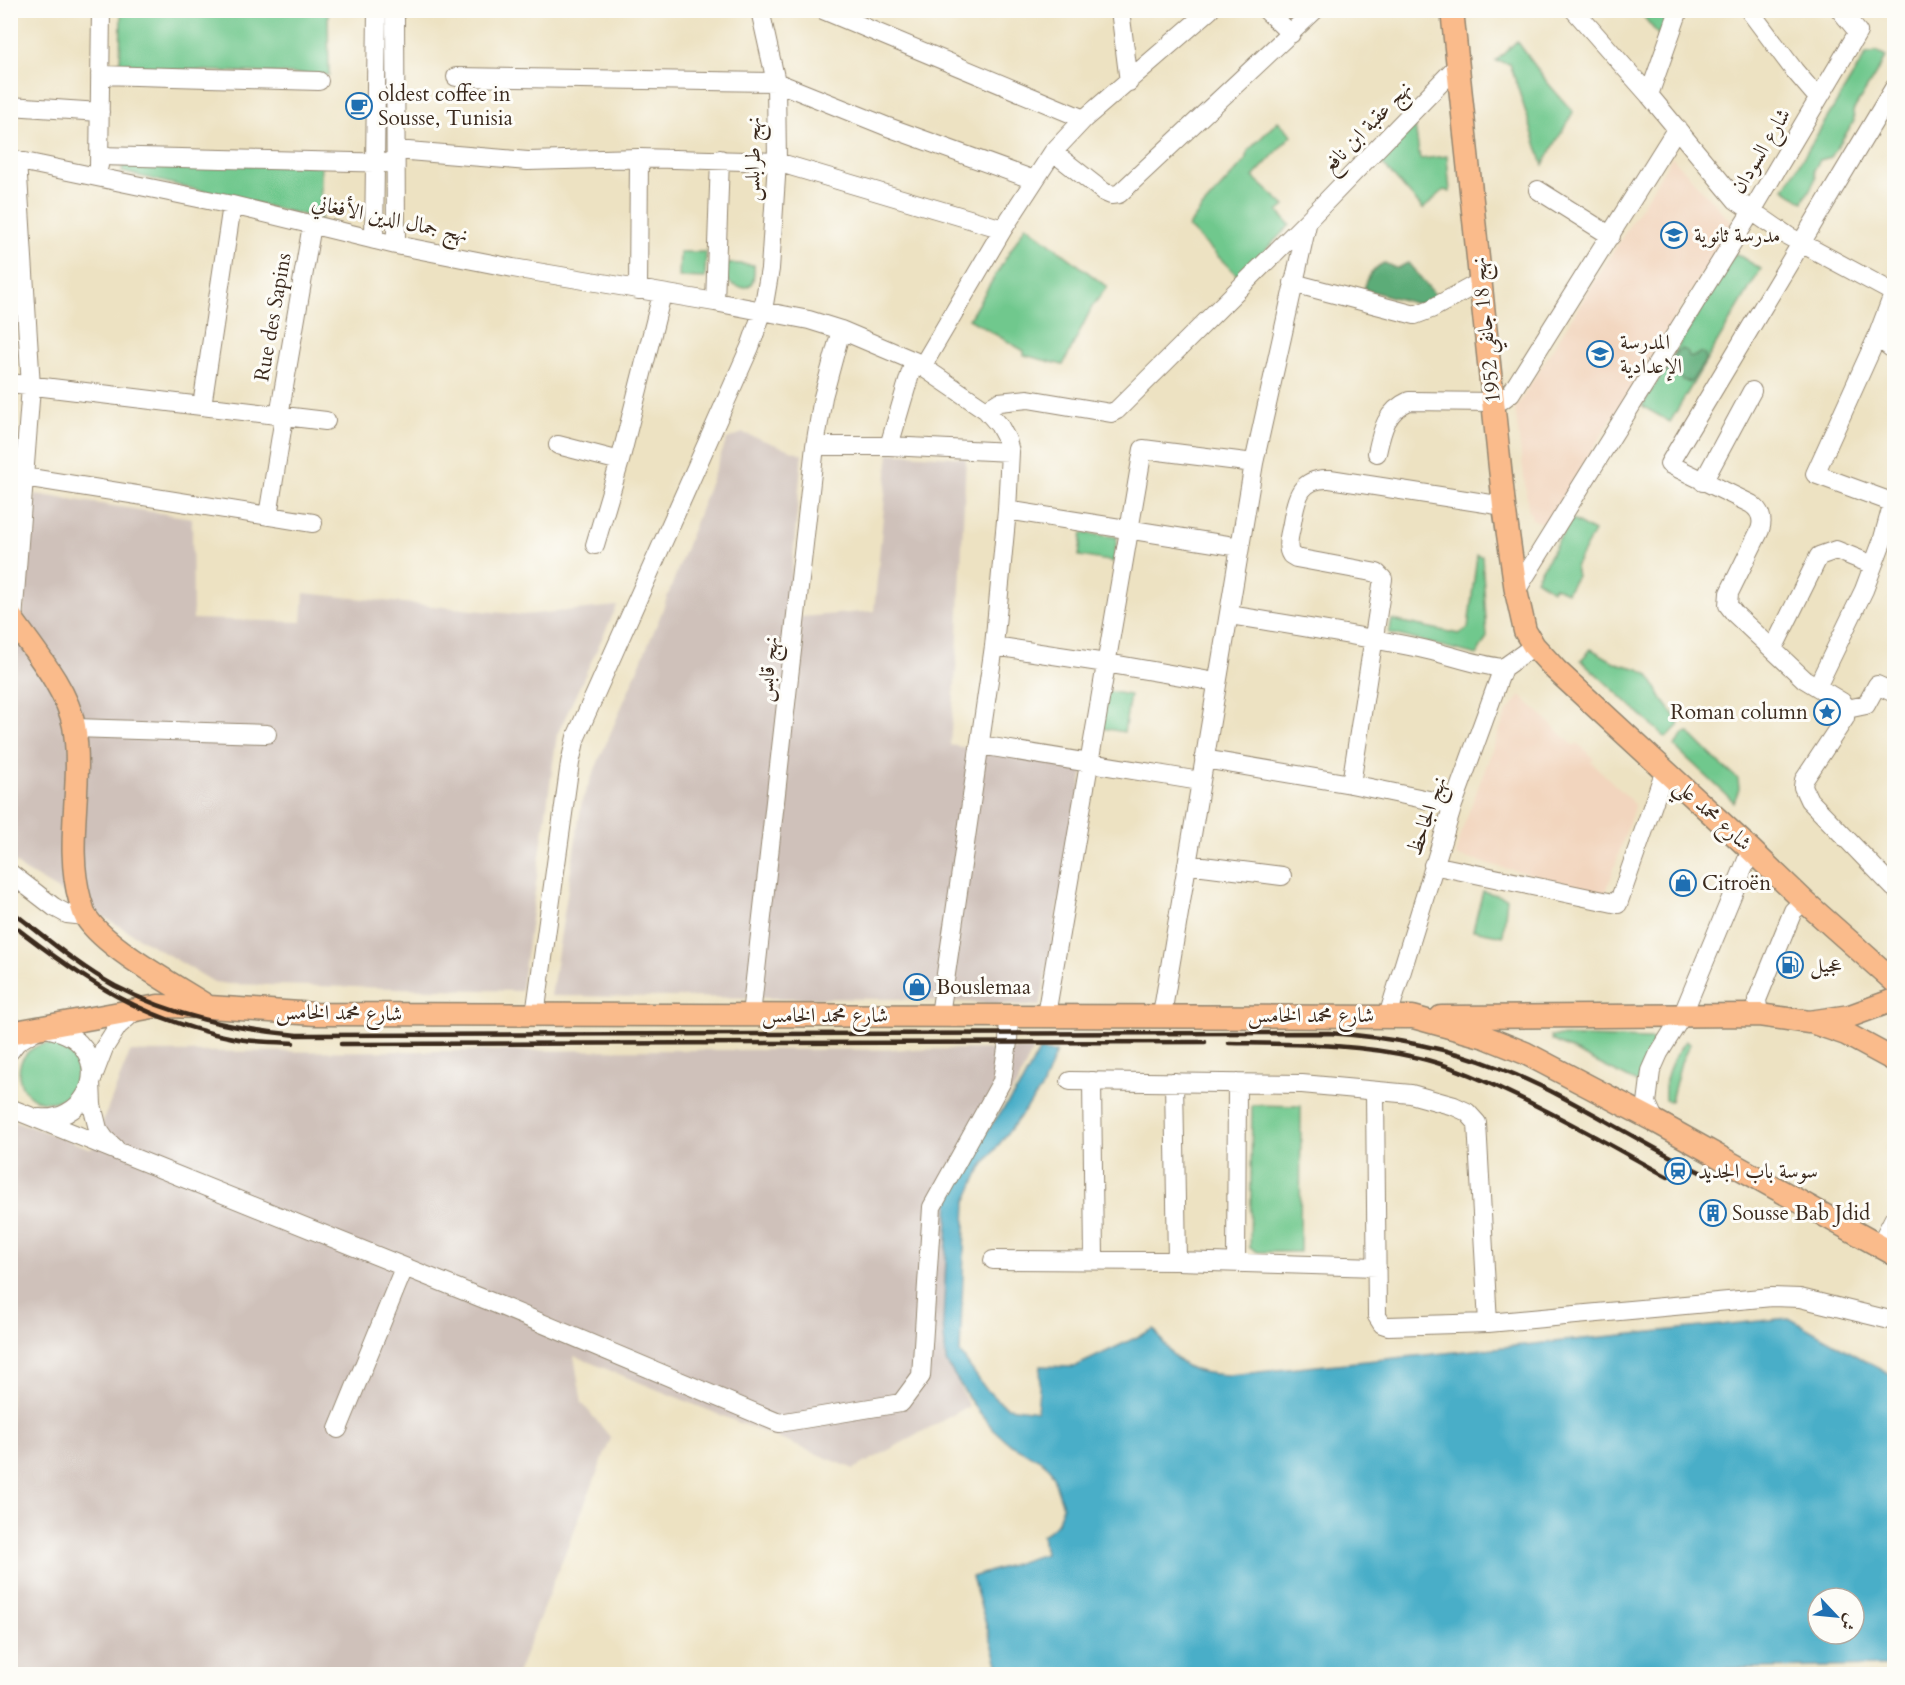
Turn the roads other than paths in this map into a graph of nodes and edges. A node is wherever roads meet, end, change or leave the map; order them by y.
1 (101, 10) edge
2 (377, 10) edge
3 (395, 10) edge
4 (760, 10) edge
5 (823, 10) edge
6 (1120, 10) edge
7 (1210, 10) edge
8 (1266, 10) edge
9 (1316, 10) edge
10 (1452, 10) edge
11 (1574, 10) edge
12 (1679, 10) edge
13 (1749, 10) edge
14 (1840, 10) edge
15 (1291, 34) junction
16 (1458, 65) junction
17 (100, 75) junction
18 (456, 77) dead end
19 (319, 81) dead end
20 (776, 82) junction
21 (1129, 82) junction
22 (1894, 88) edge
23 (1649, 95) junction
24 (1818, 98) junction
25 (10, 106) edge
26 (100, 112) junction
27 (1084, 119) junction
28 (1677, 128) junction
29 (1053, 152) junction
30 (99, 156) junction
31 (396, 156) junction
32 (639, 158) junction
33 (720, 159) junction
34 (14, 160) edge
35 (777, 162) junction
36 (375, 163) junction
37 (99, 177) junction
38 (1034, 180) junction
39 (1538, 190) dead end
40 (232, 205) junction
41 (1752, 210) junction
42 (1308, 220) junction
43 (312, 225) junction
44 (1003, 230) junction
45 (1611, 236) junction
46 (374, 240) junction
47 (1802, 244) junction
48 (396, 245) junction
49 (1482, 281) junction
50 (1293, 283) junction
51 (638, 290) junction
52 (1894, 292) edge
53 (662, 294) junction
54 (716, 302) junction
55 (763, 310) junction
56 (841, 330) junction
57 (1877, 337) junction
58 (1894, 350) edge
59 (919, 363) junction
60 (10, 383) edge
61 (31, 387) junction
62 (1752, 391) dead end
63 (1494, 402) junction
64 (202, 406) junction
65 (986, 410) junction
66 (281, 416) junction
67 (326, 421) dead end
68 (558, 445) dead end
69 (815, 446) junction
70 (889, 446) junction
71 (1010, 452) junction
72 (1377, 453) dead end
73 (620, 461) junction
74 (1254, 463) junction
75 (1703, 482) junction
76 (19, 489) edge
77 (1894, 503) edge
78 (1504, 506) junction
79 (1006, 510) junction
80 (268, 516) junction
81 (313, 523) dead end
82 (1128, 529) junction
83 (595, 545) dead end
84 (1240, 547) junction
85 (1873, 566) junction
86 (1516, 591) junction
87 (1229, 615) junction
88 (12, 618) edge
89 (1373, 638) junction
90 (1777, 641) dead end
91 (994, 646) junction
92 (1534, 646) junction
93 (1106, 663) junction
94 (1503, 668) junction
95 (1216, 682) junction
96 (1816, 687) junction
97 (1893, 689) edge
98 (1847, 709) junction
99 (74, 728) junction
100 (267, 734) dead end
101 (980, 745) junction
102 (1204, 759) junction
103 (1088, 764) junction
104 (1665, 770) junction
105 (1200, 781) junction
106 (1351, 784) junction
107 (1453, 805) junction
108 (1751, 850) junction
109 (1187, 864) junction
110 (1433, 865) junction
111 (10, 873) edge
112 (1282, 876) dead end
113 (1894, 888) edge
114 (1804, 901) junction
115 (85, 916) junction
116 (1894, 981) edge
117 (1894, 1000) edge
118 (209, 1007) junction
119 (138, 1008) junction
120 (940, 1014) junction
121 (535, 1015) junction
122 (751, 1015) junction
123 (1009, 1015) junction
124 (1046, 1015) junction
125 (1162, 1015) junction
126 (1759, 1015) junction
127 (1388, 1016) junction
128 (1682, 1016) junction
129 (1413, 1017) junction
130 (1809, 1022) junction
131 (41, 1027) junction
132 (10, 1033) edge
133 (10, 1051) edge
134 (1894, 1060) edge
135 (1070, 1081) dead end
136 (1092, 1081) junction
137 (91, 1082) junction
138 (1174, 1082) junction
139 (1238, 1083) junction
140 (1375, 1090) junction
141 (10, 1098) edge
142 (19, 1111) edge
143 (1655, 1121) junction
144 (120, 1152) junction
145 (1894, 1218) edge
146 (1887, 1249) edge
147 (993, 1260) dead end
148 (1094, 1260) junction
149 (1177, 1261) junction
150 (1236, 1263) junction
151 (1377, 1267) junction
152 (404, 1268) junction
153 (1894, 1321) edge
154 (1488, 1323) junction
155 (338, 1429) dead end

1 - 17 street
2 - 36 street
3 - 31 street
4 - 20 street, نهج طرابلس
5 - 27 street
6 - 21 street
7 - 21 street
8 - 15 street
9 - 15 street
10 - 16 main road, نهج 18 جانفي 1952
11 - 23 street
12 - 23 street
13 - 24 street
14 - 24 street, شارع السودان
15 - 29 street
16 - 42 street, نهج عقبة ابن نافع
16 - 49 main road, نهج 18 جانفي 1952
17 - 19 street
17 - 26 street
18 - 20 street
20 - 35 street, نهج طرابلس
20 - 38 street
21 - 27 street
22 - 47 street
23 - 28 street
24 - 41 street, شارع السودان
25 - 26 street
26 - 30 street
27 - 29 street
28 - 41 street
28 - 45 street
29 - 38 street
30 - 36 street
30 - 37 street
31 - 32 street
31 - 36 street
31 - 48 street
32 - 33 street
32 - 51 street
33 - 35 street
33 - 54 street
34 - 37 street, نهج جمال الدين الأفغاني
34 - 61 street
35 - 44 street
35 - 55 street, نهج طرابلس
36 - 46 street
37 - 40 street, نهج جمال الدين الأفغاني
38 - 44 street
39 - 45 street
40 - 43 street, نهج جمال الدين الأفغاني
40 - 64 street
41 - 47 street
41 - 86 street, شارع السودان
42 - 50 street
42 - 65 street, نهج عقبة ابن نافع
43 - 46 street, نهج جمال الدين الأفغاني
43 - 66 street, Rue des Sapins
44 - 59 street
45 - 63 street
46 - 48 street, نهج جمال الدين الأفغاني
47 - 52 street
47 - 75 street
48 - 51 street, نهج جمال الدين الأفغاني
49 - 50 street
49 - 63 main road, نهج 18 جانفي 1952
50 - 74 street
51 - 53 street, نهج جمال الدين الأفغاني
52 - 57 street
53 - 54 street, نهج جمال الدين الأفغاني
53 - 73 street
54 - 55 street, نهج جمال الدين الأفغاني
55 - 56 street, نهج جمال الدين الأفغاني
55 - 121 street, نهج طرابلس
56 - 59 street, نهج جمال الدين الأفغاني
56 - 69 street, نهج قابس
57 - 58 street
57 - 77 street
59 - 65 street, نهج جمال الدين الأفغاني
59 - 70 street
60 - 61 street
61 - 64 street
61 - 76 street
62 - 75 street
63 - 72 street
63 - 78 main road, نهج 18 جانفي 1952
64 - 66 street
65 - 71 street, نهج جمال الدين الأفغاني
66 - 67 street
66 - 80 street, Rue des Sapins
68 - 73 street
69 - 70 street
69 - 122 street, نهج قابس
70 - 71 street
71 - 79 street
73 - 83 street
74 - 82 street
74 - 84 street
75 - 96 street
76 - 80 street
76 - 88 street
77 - 85 street
78 - 86 main road, نهج 18 جانفي 1952
78 - 89 street
79 - 82 street
79 - 91 street
80 - 81 street
82 - 84 street
82 - 93 street
84 - 87 street
85 - 90 street
85 - 96 street
86 - 92 main road, نهج 18 جانفي 1952
87 - 89 street
87 - 95 street
88 - 99 main road, شارع محمد الخامس
89 - 94 street
89 - 106 street
91 - 93 street
91 - 101 street
92 - 94 street
92 - 104 main road, شارع محمد علي
93 - 95 street
93 - 103 street
94 - 107 street, نهج الجاحظ
95 - 102 street
96 - 98 street
97 - 98 street
98 - 113 street
99 - 100 street
99 - 115 main road, شارع محمد الخامس
101 - 103 street
101 - 120 street
102 - 105 street
102 - 106 street
103 - 105 street
103 - 124 street
104 - 108 main road, شارع محمد علي
104 - 110 street
105 - 109 street
106 - 107 street
107 - 110 street, نهج الجاحظ
108 - 114 main road, شارع محمد علي
108 - 128 street
109 - 112 street
109 - 125 street
110 - 127 street, نهج الجاحظ
111 - 115 street
114 - 116 main road, شارع محمد علي
114 - 126 street
115 - 118 main road, شارع محمد الخامس
117 - 130 main road
118 - 119 main road
118 - 121 main road, شارع محمد الخامس
119 - 131 main road
119 - 137 street
120 - 122 main road, شارع محمد الخامس
120 - 123 main road, شارع محمد الخامس
121 - 122 main road, شارع محمد الخامس
123 - 124 main road, شارع محمد الخامس
123 - 152 street
124 - 125 main road, شارع محمد الخامس
125 - 127 main road, شارع محمد الخامس
126 - 128 main road
126 - 130 main road
127 - 129 main road, شارع محمد الخامس
128 - 129 main road
128 - 143 street
129 - 143 main road, شارع محمد الخامس
130 - 134 main road
131 - 132 main road
131 - 133 street
131 - 137 street
135 - 136 street
136 - 138 street
136 - 148 street
137 - 142 street
137 - 144 street
138 - 139 street
138 - 149 street
139 - 140 street
139 - 150 street
140 - 151 street
140 - 154 street
141 - 142 street
142 - 144 street
143 - 146 main road, شارع محمد الخامس
144 - 152 street
145 - 146 street
147 - 148 street
148 - 149 street
149 - 150 street
150 - 151 street
151 - 154 street
152 - 155 street
153 - 154 street

